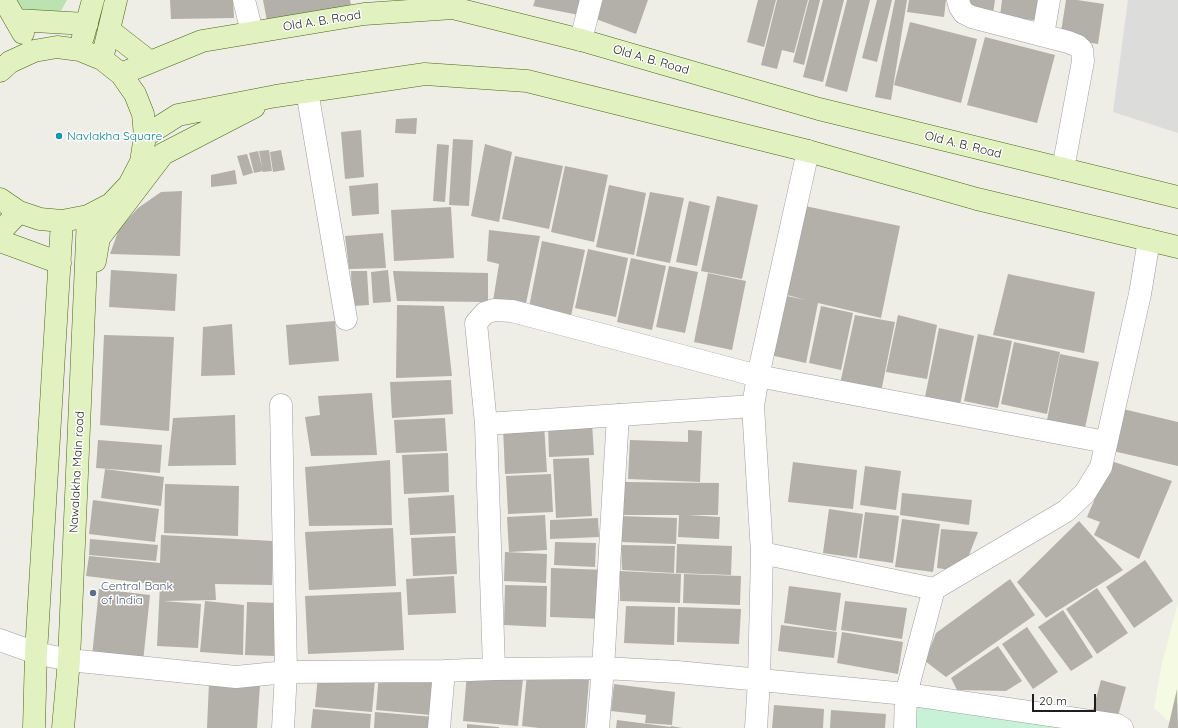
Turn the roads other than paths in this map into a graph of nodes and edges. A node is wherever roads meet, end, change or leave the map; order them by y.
1 (4, 0) edge
2 (93, 0) edge
3 (116, 0) edge
4 (244, 0) edge
5 (591, 0) edge
6 (958, 0) edge
7 (1050, 0) edge
8 (16, 20) junction
9 (87, 24) junction
10 (109, 30) junction
11 (252, 32) junction
12 (1043, 35) junction
13 (581, 40) junction
14 (80, 50) junction
15 (34, 51) junction
16 (102, 59) junction
17 (150, 62) junction
18 (0, 71) edge
19 (121, 74) junction
20 (307, 91) junction
21 (276, 96) junction
22 (145, 136) junction
23 (808, 151) junction
24 (1063, 169) junction
25 (1178, 197) edge
26 (0, 199) edge
27 (20, 212) junction
28 (88, 216) junction
29 (62, 221) junction
30 (0, 232) edge
31 (1149, 240) junction
32 (0, 242) edge
33 (1178, 247) edge
34 (60, 263) junction
35 (346, 319) dead end
36 (84, 321) junction
37 (758, 376) junction
38 (281, 405) dead end
39 (753, 406) junction
40 (618, 415) junction
41 (486, 424) junction
42 (1106, 442) junction
43 (762, 553) junction
44 (934, 589) junction
45 (0, 640) edge
46 (36, 653) junction
47 (69, 660) junction
48 (603, 668) junction
49 (494, 669) junction
50 (444, 671) junction
51 (286, 672) junction
52 (759, 681) junction
53 (906, 694) junction
54 (1117, 727) edge
55 (34, 728) edge
56 (63, 728) edge
57 (283, 728) edge
58 (439, 728) edge
59 (598, 728) edge
60 (756, 728) edge
61 (905, 728) edge

1 - 8 main road
2 - 9 main road
3 - 10 main road
4 - 11 street
5 - 13 street
6 - 12 street
7 - 12 street
8 - 9 main road
8 - 15 main road
9 - 14 main road
10 - 16 main road
10 - 17 main road
11 - 13 main road, Old A. B. Road
11 - 17 main road, Old A. B. Road
12 - 24 street
13 - 24 main road, Old A. B. Road
14 - 15 main road
14 - 16 main road
15 - 18 main road
16 - 19 main road
17 - 19 main road, Old A. B. Road
19 - 22 main road
20 - 21 main road
20 - 23 main road
20 - 35 street
21 - 22 main road
21 - 36 main road
22 - 28 main road
23 - 31 main road
23 - 37 street
24 - 25 main road, Old A. B. Road
26 - 27 main road
27 - 29 main road
27 - 30 main road
28 - 29 main road
28 - 36 main road, Nawalakha Main road
29 - 34 main road
31 - 33 main road
31 - 42 street
32 - 34 main road
34 - 46 main road
36 - 47 main road, Nawalakha Main road
37 - 39 street
37 - 41 street
37 - 42 street
38 - 51 street
39 - 40 street
39 - 43 street
40 - 41 street
40 - 48 street
41 - 49 street
42 - 44 street
43 - 44 street
43 - 52 street
44 - 53 street
45 - 46 street
46 - 47 street
46 - 55 main road
47 - 51 street
47 - 56 main road, Nawalakha Main road
48 - 49 street
48 - 52 street
48 - 59 street
49 - 50 street
50 - 51 street
50 - 58 street
51 - 57 street
52 - 53 street
52 - 60 street
53 - 54 street
53 - 61 street

